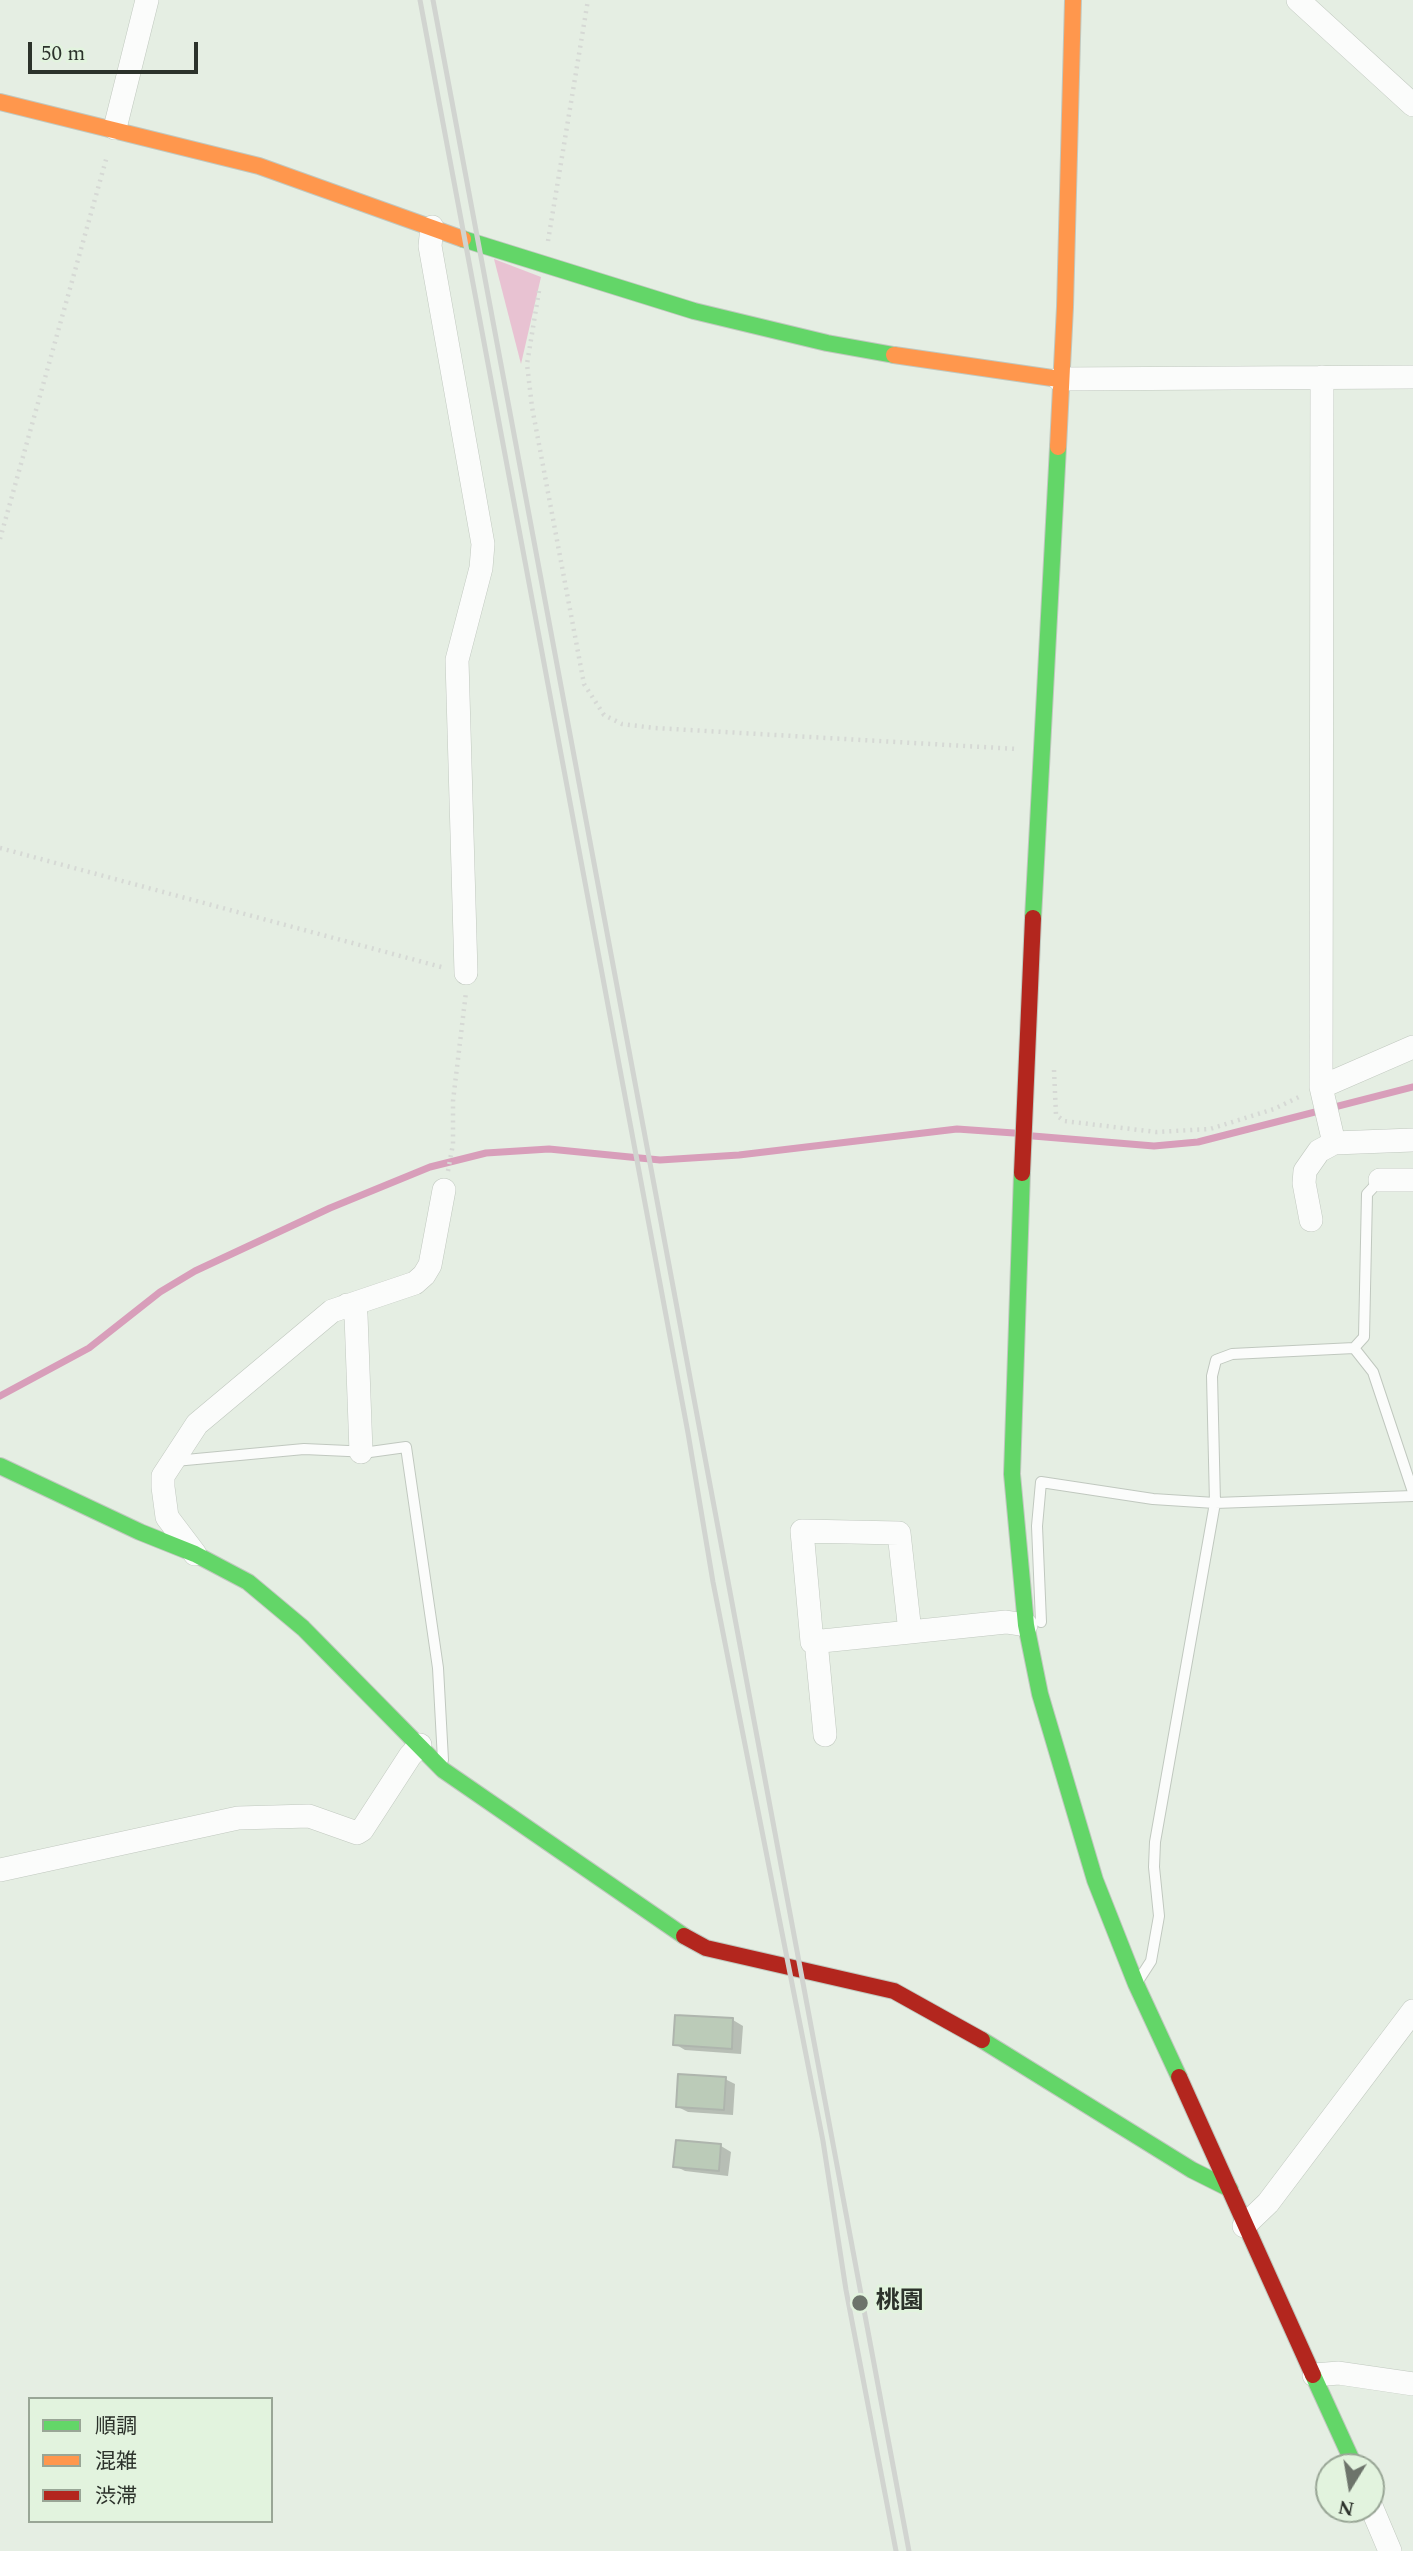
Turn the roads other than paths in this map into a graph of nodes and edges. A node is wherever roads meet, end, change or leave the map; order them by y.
1 (147, 0) edge
2 (1073, 0) edge
3 (1298, 0) edge
4 (0, 102) edge
5 (1413, 105) edge
6 (115, 128) junction
7 (432, 227) junction
8 (1322, 377) junction
9 (1413, 377) edge
10 (1059, 379) junction
11 (466, 973) road end
12 (1413, 1047) edge
13 (1323, 1091) junction
14 (1333, 1139) junction
15 (1413, 1140) edge
16 (1380, 1180) joint
17 (1413, 1180) edge
18 (444, 1190) dead end
19 (1311, 1220) dead end
20 (346, 1305) junction
21 (1354, 1348) junction
22 (361, 1451) junction
23 (172, 1462) junction
24 (0, 1466) edge
25 (1413, 1494) edge
26 (1215, 1503) junction
27 (195, 1554) junction
28 (1027, 1631) junction
29 (910, 1632) junction
30 (816, 1641) junction
31 (825, 1735) dead end
32 (420, 1745) junction
33 (443, 1770) junction
34 (0, 1870) edge
35 (1136, 1984) junction
36 (1413, 2011) edge
37 (1406, 2036) edge
38 (1230, 2189) junction
39 (1244, 2226) junction
40 (1314, 2375) junction
41 (1413, 2384) edge
42 (1349, 2453) edge
43 (1378, 2523) edge
44 (1390, 2551) edge

1 - 6 street
2 - 10 street
3 - 5 street
4 - 6 street
6 - 7 street
7 - 10 street
7 - 11 street
8 - 9 street
8 - 10 street
8 - 13 street
10 - 28 street
12 - 13 street
13 - 14 street
14 - 15 street
14 - 19 street
16 - 17 street
16 - 21 lane
18 - 20 street
20 - 22 street
20 - 23 street
21 - 25 lane
21 - 26 lane
22 - 23 lane
22 - 33 lane
23 - 27 street
24 - 27 street
25 - 26 lane
26 - 28 lane
26 - 35 lane
27 - 32 street
28 - 29 street
28 - 35 street
29 - 30 street
29 - 30 street
30 - 31 street
32 - 33 street
32 - 34 street
33 - 38 street
35 - 38 street
36 - 37 street
37 - 39 street
38 - 39 street
39 - 40 street
40 - 41 street
40 - 42 street
43 - 44 street

